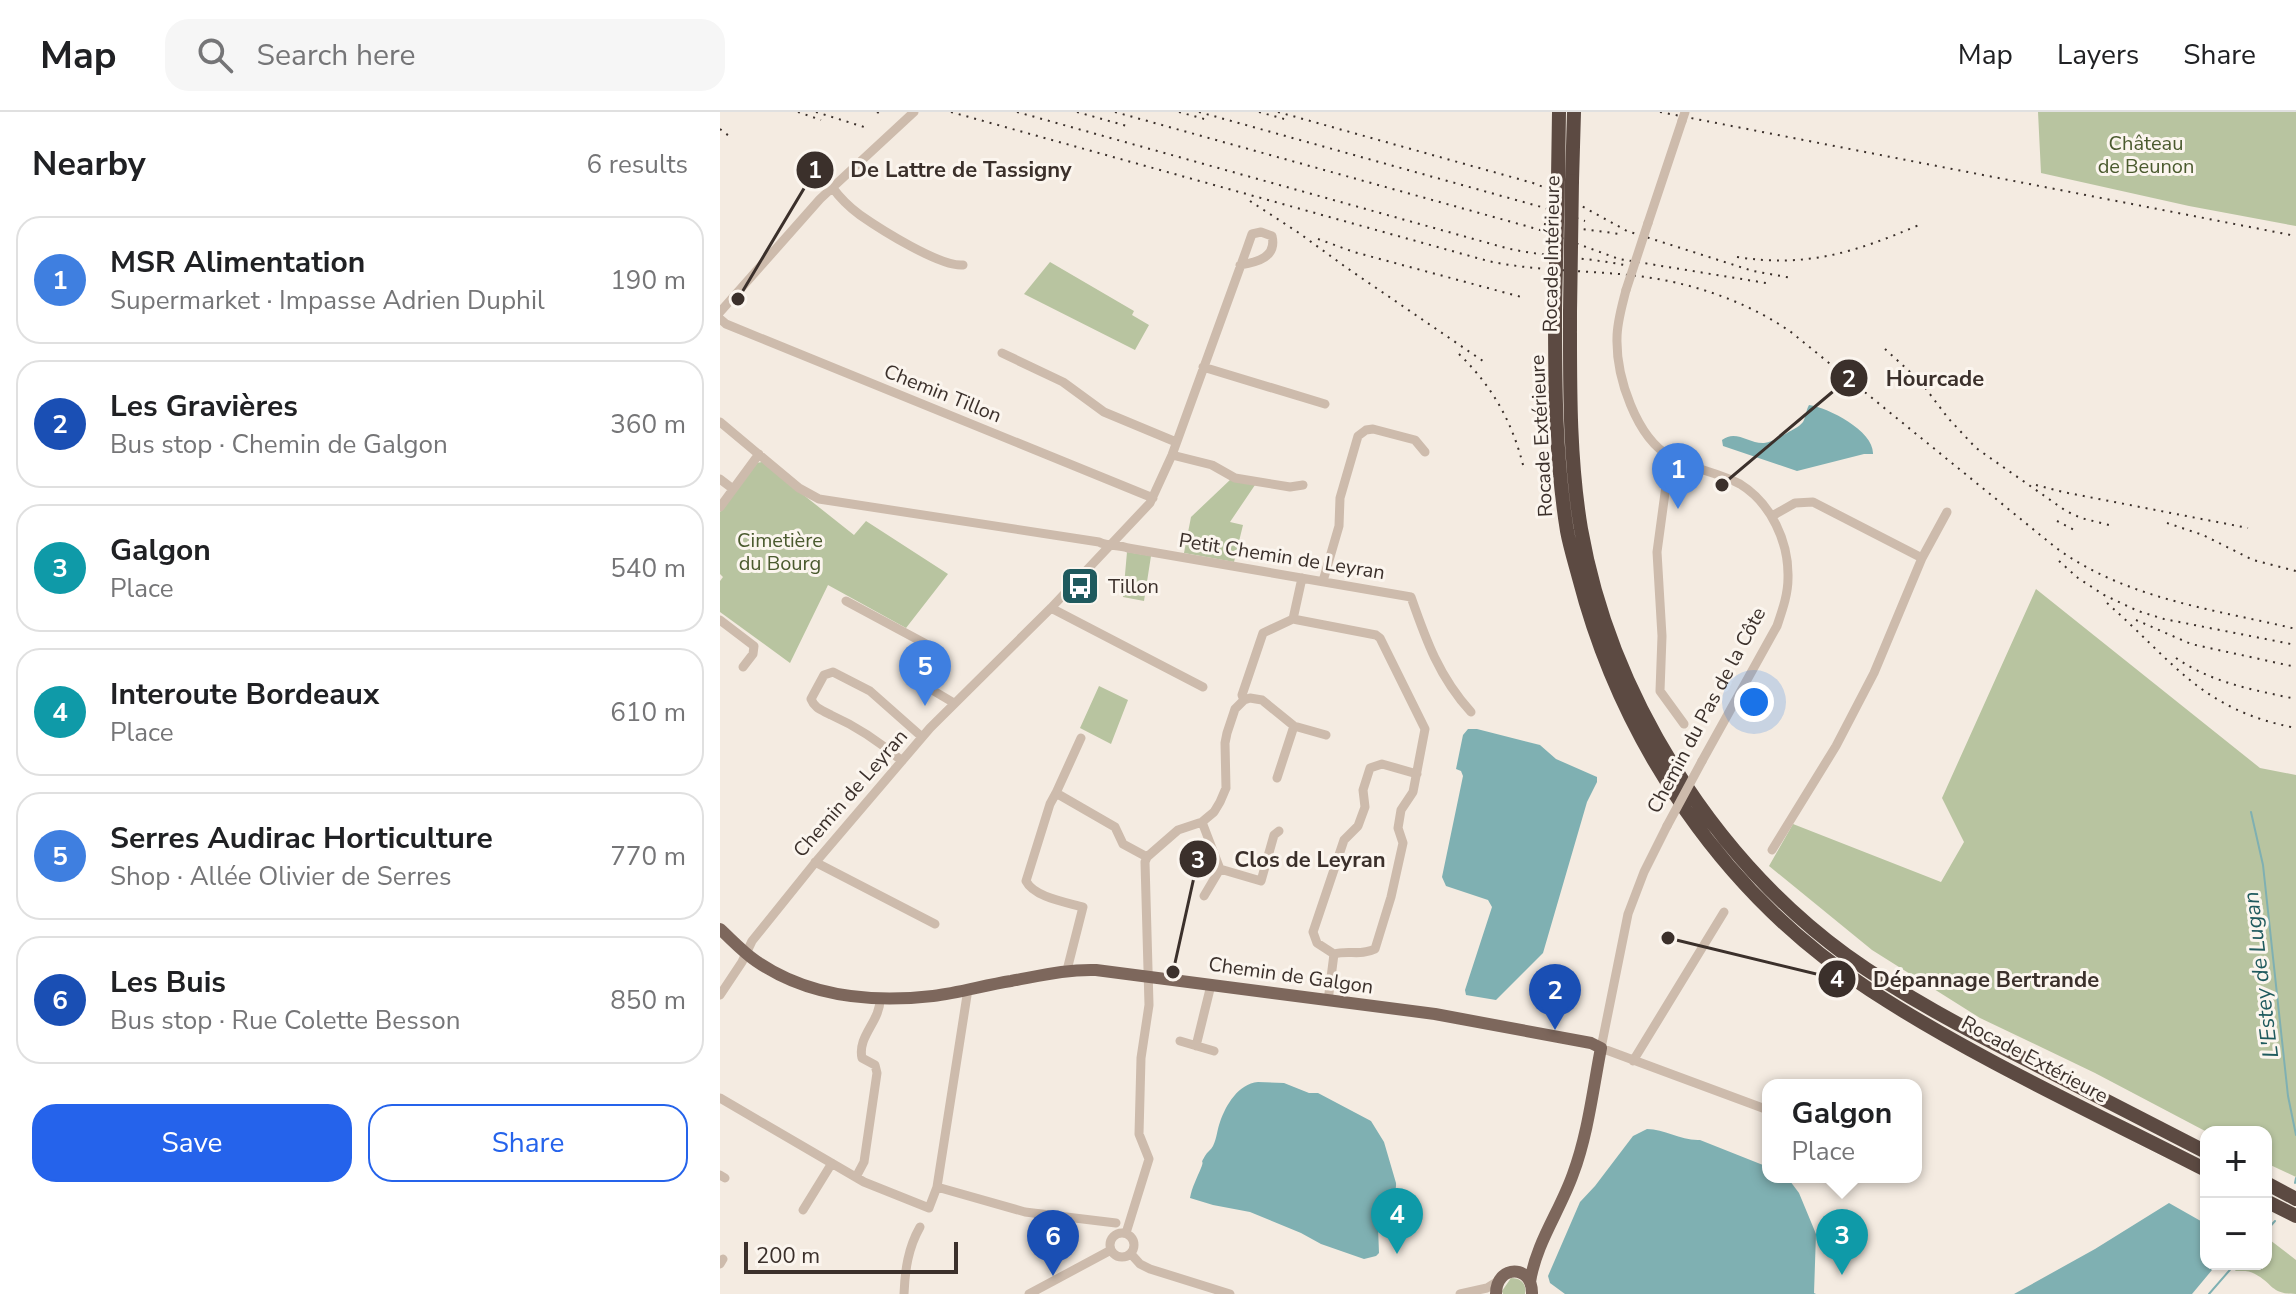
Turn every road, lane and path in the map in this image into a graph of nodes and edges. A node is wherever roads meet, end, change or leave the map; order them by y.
1 (1569, 113) edge
2 (912, 114) edge
3 (1681, 124) edge
4 (832, 187) junction
5 (963, 265) dead end
6 (1240, 265) dead end
7 (1563, 310) junction
8 (720, 312) edge
9 (720, 319) edge
10 (1002, 353) dead end
11 (1203, 367) junction
12 (1325, 404) dead end
13 (720, 422) edge
14 (1176, 442) junction
15 (1425, 452) dead end
16 (759, 454) junction
17 (1172, 455) junction
18 (1670, 456) junction
19 (720, 479) edge
20 (1303, 485) dead end
21 (733, 489) junction
22 (1153, 498) junction
23 (720, 507) edge
24 (1947, 512) dead end
25 (1772, 516) junction
26 (1113, 545) junction
27 (1922, 558) junction
28 (1302, 578) junction
29 (1323, 581) junction
30 (846, 601) dead end
31 (1051, 608) junction
32 (1293, 619) junction
33 (720, 620) edge
34 (743, 667) dead end
35 (1203, 687) dead end
36 (1244, 700) junction
37 (954, 703) junction
38 (1471, 712) dead end
39 (1684, 724) dead end
40 (1294, 726) junction
41 (1326, 735) dead end
42 (922, 737) junction
43 (1081, 738) dead end
44 (902, 761) junction
45 (1417, 774) junction
46 (1277, 778) dead end
47 (1056, 793) junction
48 (1202, 822) junction
49 (1279, 831) dead end
50 (1772, 850) dead end
51 (1147, 857) junction
52 (815, 862) junction
53 (1220, 869) junction
54 (1204, 896) dead end
55 (1724, 912) dead end
56 (935, 924) dead end
57 (720, 929) edge
58 (746, 953) junction
59 (1334, 954) junction
60 (1067, 970) junction
61 (1149, 977) junction
62 (1211, 985) junction
63 (968, 989) junction
64 (721, 990) edge
65 (880, 998) junction
66 (1328, 1001) junction
67 (1180, 1041) dead end
68 (1196, 1046) junction
69 (1601, 1048) junction
70 (1214, 1051) dead end
71 (1633, 1061) junction
72 (720, 1098) edge
73 (1762, 1108) edge
74 (2200, 1149) edge
75 (832, 1163) junction
76 (2200, 1167) edge
77 (856, 1177) junction
78 (2272, 1186) edge
79 (937, 1187) junction
80 (2296, 1199) edge
81 (2272, 1204) edge
82 (803, 1210) dead end
83 (2296, 1216) edge
84 (1116, 1223) dead end
85 (920, 1227) dead end
86 (1126, 1233) junction
87 (1111, 1250) junction
88 (1537, 1251) junction
89 (1131, 1254) junction
90 (1514, 1272) junction
91 (1497, 1287) edge
92 (1199, 1289) edge
93 (1534, 1289) edge
94 (904, 1294) edge
95 (1029, 1294) edge
96 (1230, 1294) edge
97 (1460, 1294) edge

1 - 7 highway, Rocade Intérieure, bridge
2 - 4 street
3 - 18 street, Chemin du Pas de la Côte, bridge
4 - 5 street
4 - 8 street
6 - 11 street, Chemin de Leyran
7 - 74 highway, Rocade Intérieure
7 - 76 highway, Rocade Extérieure
9 - 22 street, Chemin Tillon
10 - 14 street
11 - 12 street
11 - 14 street, Chemin de Leyran
13 - 16 street, Petit Chemin de Leyran
14 - 17 street, Chemin de Leyran
15 - 29 street
16 - 21 street
16 - 26 street, Petit Chemin de Leyran
17 - 20 street
17 - 22 street, Chemin de Leyran
18 - 25 street, Chemin du Pas de la Côte
18 - 39 street
19 - 21 street
21 - 23 street
22 - 26 street, Chemin de Leyran
24 - 27 street
25 - 27 street
25 - 69 street, Chemin du Pas de la Côte, bridge
26 - 28 street, Petit Chemin de Leyran
26 - 31 street, Chemin de Leyran
27 - 50 street
28 - 29 street, Petit Chemin de Leyran
28 - 32 street
29 - 38 street, Petit Chemin de Leyran
30 - 37 street
31 - 35 street
31 - 37 street, Chemin de Leyran
32 - 36 street
32 - 45 street
33 - 34 street
36 - 40 street
36 - 48 street
37 - 42 street, Chemin de Leyran
40 - 41 street
40 - 46 street
42 - 44 street, Chemin de Leyran
42 - 44 street
43 - 47 street
44 - 52 street, Chemin de Leyran
45 - 59 street
45 - 59 street
47 - 51 street
47 - 60 street
48 - 51 street
48 - 53 street
49 - 53 street
51 - 61 street
52 - 56 street
52 - 58 street, Chemin de Leyran
53 - 54 street
55 - 71 street
57 - 58 main road, Chemin de Galgon
58 - 64 street, Chemin de Leyran
58 - 65 main road, Chemin de Galgon
59 - 66 street
60 - 61 main road, Chemin de Galgon
60 - 63 main road, Chemin de Galgon
61 - 62 main road, Chemin de Galgon
61 - 86 street
62 - 66 main road, Chemin de Galgon
62 - 68 street
63 - 65 main road, Chemin de Galgon
63 - 79 street
65 - 77 street
66 - 69 main road, Chemin de Galgon
67 - 68 street
68 - 70 street
69 - 71 street, Chemin de Galgon
69 - 88 main road, Chemin du Pas de la Côte
71 - 73 street, Chemin de Galgon
72 - 75 street
75 - 77 street
75 - 82 street
77 - 79 street
78 - 80 highway
79 - 84 street
81 - 83 highway
85 - 94 street
86 - 87 street
86 - 89 street
87 - 89 street
87 - 95 street
88 - 90 main road, Chemin du Pas de la Côte
88 - 93 main road, Chemin du Pas de la Côte
89 - 92 street
90 - 91 main road, Chemin du Pas de la Côte
90 - 93 main road
91 - 97 street
92 - 96 street

